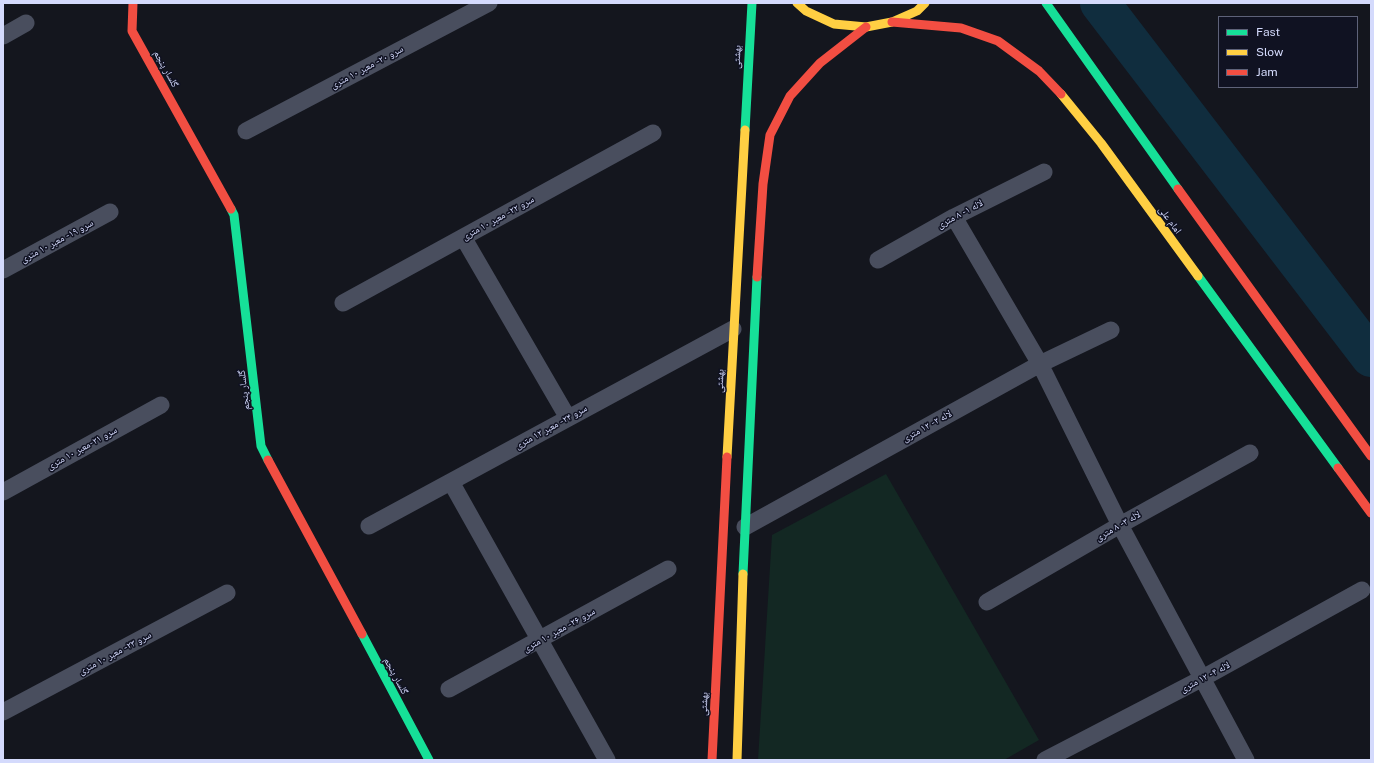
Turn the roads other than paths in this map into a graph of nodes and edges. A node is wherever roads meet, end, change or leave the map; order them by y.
1 (133, 3) edge
2 (488, 3) edge
3 (752, 3) edge
4 (797, 3) edge
5 (925, 3) edge
6 (1046, 3) edge
7 (465, 8) edge
8 (892, 22) junction
9 (26, 23) dead end
10 (866, 27) junction
11 (3, 36) edge
12 (246, 131) dead end
13 (653, 133) dead end
14 (1044, 172) dead end
15 (110, 212) dead end
16 (954, 217) junction
17 (463, 237) junction
18 (878, 260) dead end
19 (3, 270) edge
20 (343, 303) dead end
21 (733, 329) junction
22 (1112, 330) dead end
23 (1040, 364) junction
24 (161, 405) dead end
25 (568, 418) junction
26 (1250, 453) dead end
27 (1371, 456) edge
28 (451, 482) junction
29 (3, 492) edge
30 (1371, 514) edge
31 (1120, 525) junction
32 (369, 526) dead end
33 (745, 527) junction
34 (668, 569) dead end
35 (1362, 590) dead end
36 (227, 593) dead end
37 (987, 602) dead end
38 (541, 640) junction
39 (1202, 679) junction
40 (449, 689) dead end
41 (3, 712) edge
42 (429, 760) edge
43 (607, 760) edge
44 (712, 760) edge
45 (737, 760) edge
46 (1045, 760) edge
47 (1246, 760) edge

1 - 42 street, گلسار پنجم
2 - 7 street, سرو ۲۰- معبر ۱۰ متری
3 - 21 street, بهشتی
4 - 10 street
5 - 8 street
6 - 27 street
7 - 12 street, سرو ۲۰- معبر ۱۰ متری
8 - 10 street
8 - 30 street, امام علی
9 - 11 street
10 - 33 street
13 - 17 street, سرو ۲۲- معبر ۱۰ متری
14 - 16 street, لاله ۱- ۸ متری
15 - 19 street, سرو ۱۹- معبر ۱۰ متری
16 - 18 street, لاله ۱- ۸ متری
16 - 23 street
17 - 20 street, سرو ۲۲- معبر ۱۰ متری
17 - 25 street
21 - 25 street, سرو ۲۴- معبر ۱۲ متری
21 - 44 street, بهشتی
22 - 23 street, لاله ۲- ۱۲ متری
23 - 31 street
23 - 33 street, لاله ۲- ۱۲ متری
24 - 29 street, سرو ۲۱-معبر ۱۰ متری
25 - 28 street, سرو ۲۴- معبر ۱۲ متری
26 - 31 street, لاله ۳- ۸ متری
28 - 32 street, سرو ۲۴- معبر ۱۲ متری
28 - 38 street
31 - 37 street, لاله ۳- ۸ متری
31 - 39 street
33 - 45 street
34 - 38 street, سرو ۲۶- معبر ۱۰ متری
35 - 39 street, لاله ۴- ۱۲ متری
36 - 41 street, سرو ۲۳- معبر ۱۰ متری
38 - 40 street, سرو ۲۶- معبر ۱۰ متری
38 - 43 street
39 - 46 street, لاله ۴- ۱۲ متری
39 - 47 street

